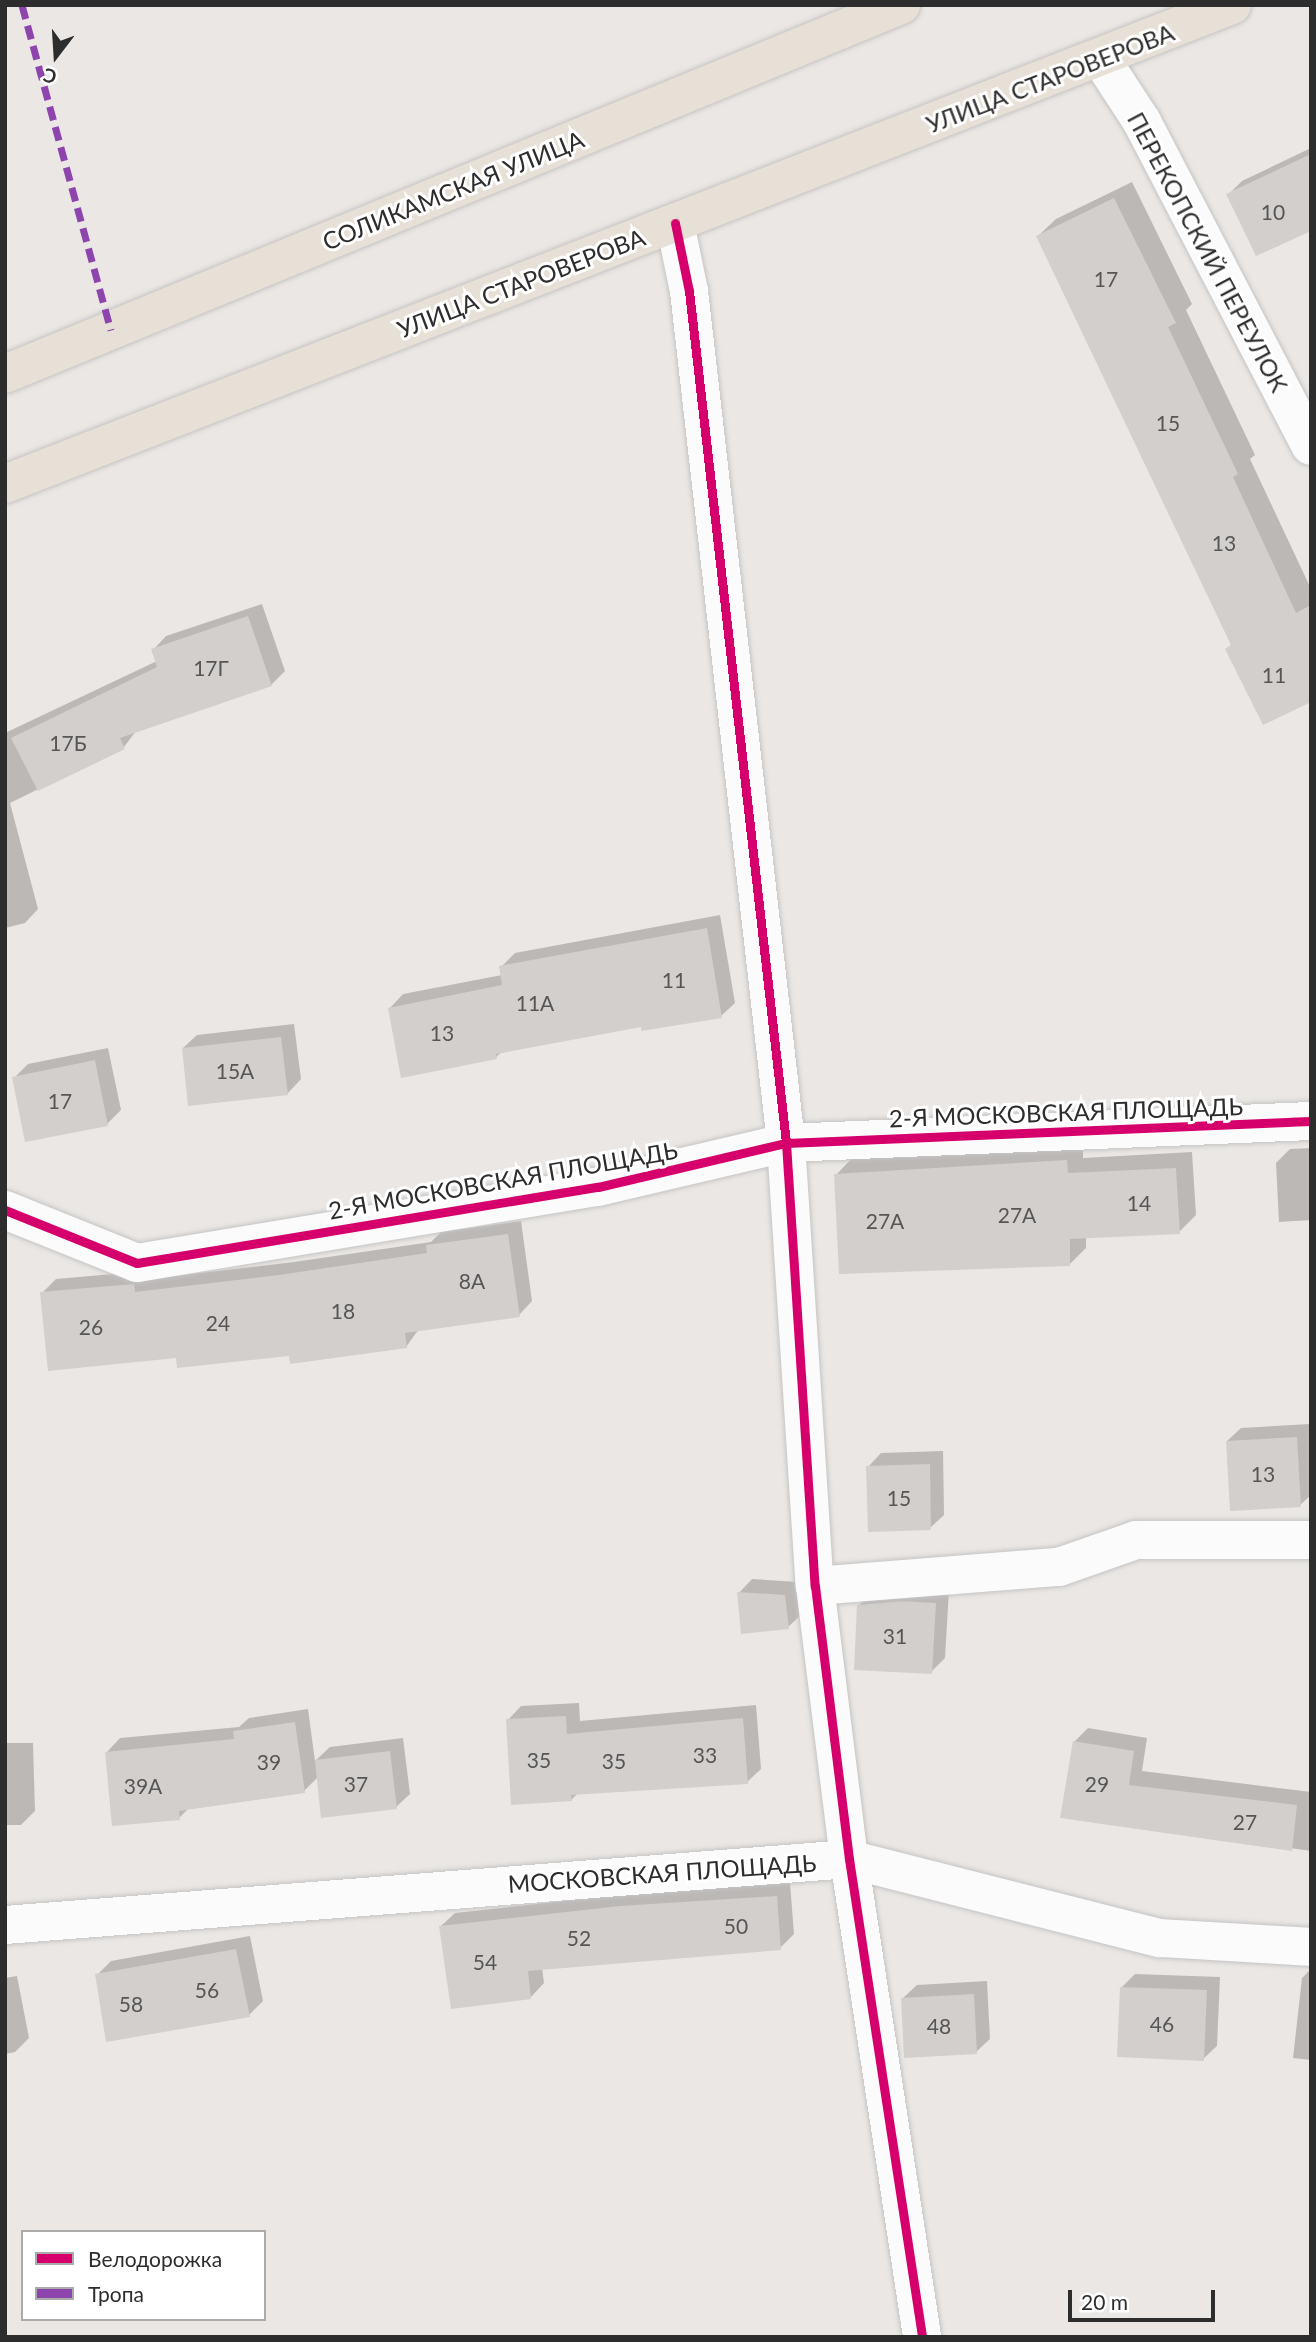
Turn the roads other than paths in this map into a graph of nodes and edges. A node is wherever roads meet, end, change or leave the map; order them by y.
1 (901, 5) edge
2 (1232, 5) edge
3 (1101, 59) junction
4 (675, 223) junction
5 (5, 374) edge
6 (1311, 446) edge
7 (5, 484) edge
8 (1311, 1121) edge
9 (786, 1143) junction
10 (5, 1210) edge
11 (1310, 1540) edge
12 (815, 1586) junction
13 (849, 1859) junction
14 (5, 1925) edge
15 (1311, 1947) edge
16 (922, 2337) edge

1 - 5 main road, СОЛИКАМСКАЯ УЛИЦА
2 - 3 main road, УЛИЦА СТАРОВЕРОВА
3 - 4 main road, УЛИЦА СТАРОВЕРОВА
3 - 6 street, ПЕРЕКОПСКИЙ ПЕРЕУЛОК
4 - 7 main road, УЛИЦА СТАРОВЕРОВА
4 - 9 street
8 - 9 street, 2-Я МОСКОВСКАЯ ПЛОЩАДЬ
9 - 10 street, 2-Я МОСКОВСКАЯ ПЛОЩАДЬ
9 - 12 street
11 - 12 street
12 - 13 street
13 - 14 street, МОСКОВСКАЯ ПЛОЩАДЬ
13 - 15 street, МОСКОВСКАЯ ПЛОЩАДЬ
13 - 16 street

